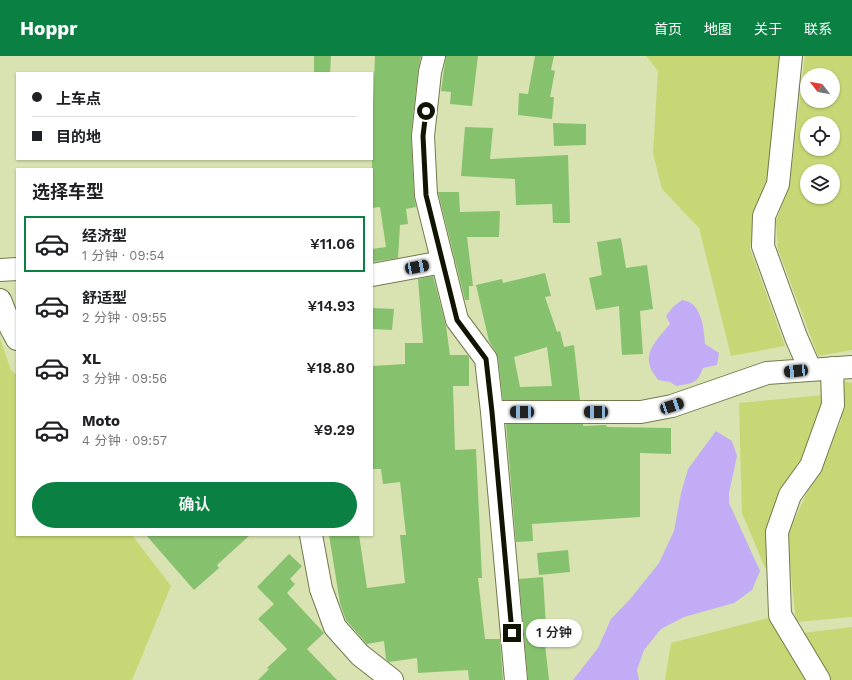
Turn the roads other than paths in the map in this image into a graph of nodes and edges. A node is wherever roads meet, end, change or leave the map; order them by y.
1 (434, 56) edge
2 (791, 56) edge
3 (443, 262) junction
4 (16, 269) edge
5 (0, 270) edge
6 (373, 275) edge
7 (0, 300) edge
8 (16, 337) edge
9 (842, 367) edge
10 (810, 369) junction
11 (492, 412) junction
12 (311, 536) edge
13 (392, 680) edge
14 (516, 680) edge
15 (819, 680) edge

1 - 3 street
2 - 10 street
3 - 6 street
3 - 11 street
4 - 5 street
7 - 8 street
9 - 10 street
9 - 15 street
10 - 11 street
11 - 14 street
12 - 13 street

